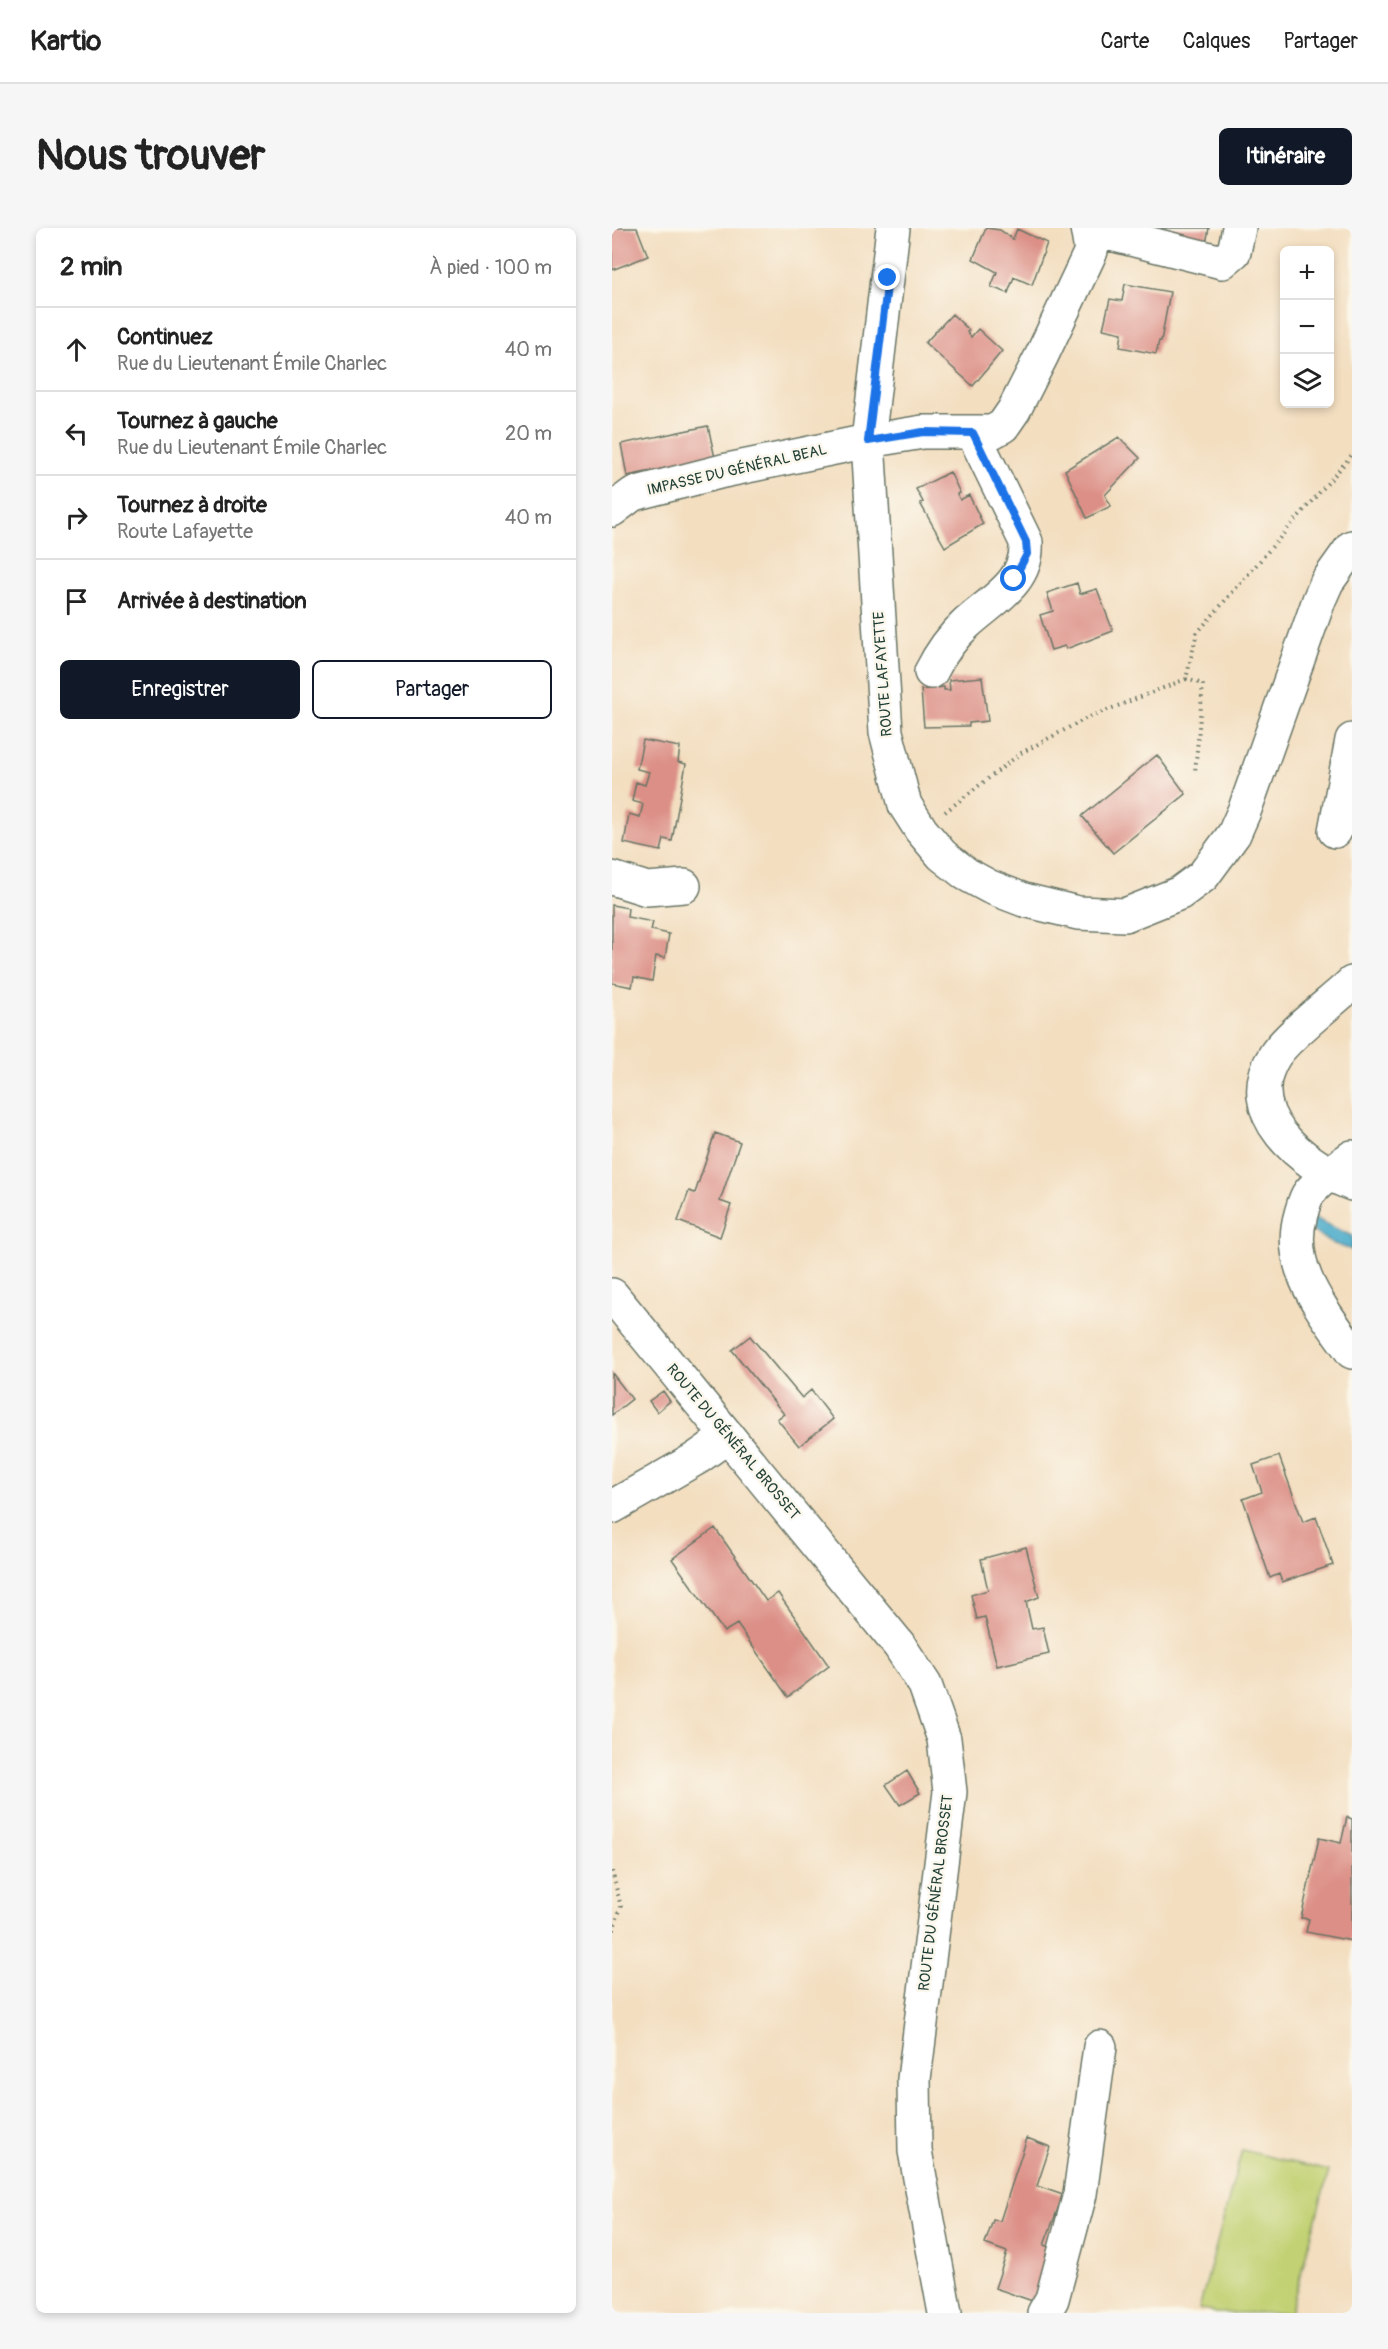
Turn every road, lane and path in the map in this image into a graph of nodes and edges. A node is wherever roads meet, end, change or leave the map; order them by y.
1 (911, 228) edge
2 (1087, 228) edge
3 (1239, 228) edge
4 (892, 242) edge
5 (973, 433) junction
6 (868, 441) junction
7 (1352, 455) edge
8 (612, 510) edge
9 (1352, 548) edge
10 (931, 672) dead end
11 (1186, 680) junction
12 (1352, 740) edge
13 (1195, 772) dead end
14 (941, 815) dead end
15 (1335, 831) dead end
16 (612, 878) edge
17 (684, 886) dead end
18 (1352, 983) edge
19 (1344, 1172) edge
20 (612, 1295) edge
21 (1352, 1352) edge
22 (728, 1436) junction
23 (612, 1507) edge
24 (612, 1871) edge
25 (612, 1933) edge
26 (1100, 2048) dead end
27 (945, 2313) edge
28 (1044, 2313) edge

1 - 4 street
2 - 3 street
2 - 5 street, IMPASSE DU GÉNÉRAL BEAL
4 - 6 street, ROUTE LAFAYETTE
5 - 6 street, IMPASSE DU GÉNÉRAL BEAL
5 - 10 street
6 - 8 street, IMPASSE DU GÉNÉRAL BEAL
6 - 9 street, ROUTE LAFAYETTE
7 - 11 path
11 - 13 path
11 - 14 path
12 - 15 street
16 - 17 street
18 - 19 street
19 - 21 street
20 - 22 street, ROUTE DU GÉNÉRAL BROSSET
22 - 23 street
22 - 27 street, ROUTE DU GÉNÉRAL BROSSET
24 - 25 path
26 - 28 street

